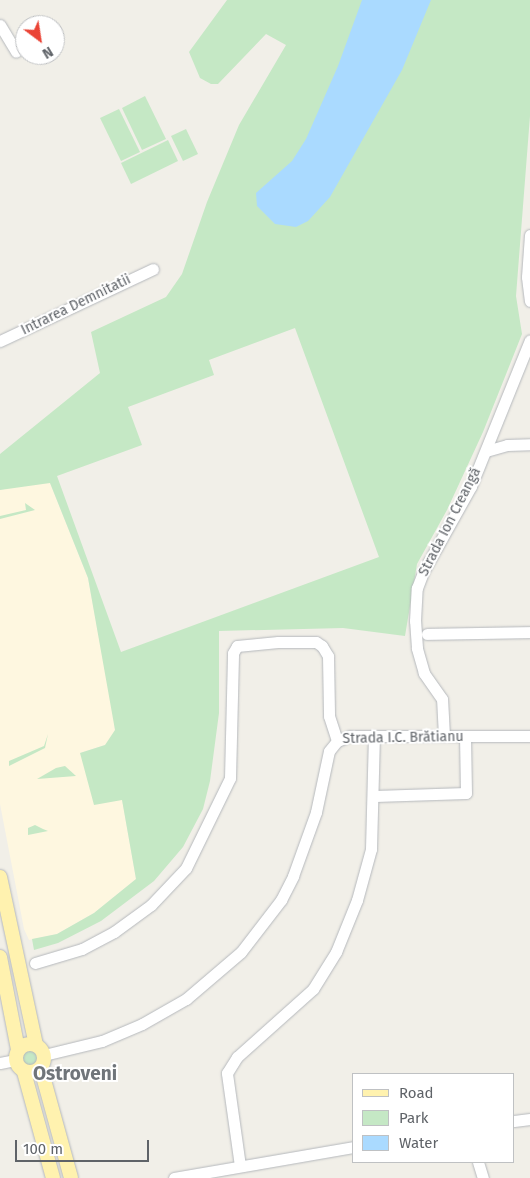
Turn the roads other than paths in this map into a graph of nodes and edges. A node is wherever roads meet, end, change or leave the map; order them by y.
1 (0, 25) edge
2 (15, 50) edge
3 (530, 235) edge
4 (153, 269) dead end
5 (530, 301) edge
6 (530, 340) edge
7 (0, 341) edge
8 (530, 444) edge
9 (486, 451) junction
10 (530, 632) edge
11 (427, 634) dead end
12 (374, 736) junction
13 (444, 736) junction
14 (465, 736) junction
15 (530, 736) edge
16 (337, 741) junction
17 (374, 796) junction
18 (0, 877) edge
19 (0, 957) edge
20 (35, 963) dead end
21 (17, 1055) junction
22 (40, 1056) junction
23 (0, 1063) edge
24 (24, 1072) junction
25 (530, 1119) edge
26 (515, 1121) edge
27 (352, 1147) edge
28 (478, 1163) edge
29 (240, 1166) junction
30 (53, 1178) edge
31 (71, 1178) edge
32 (174, 1178) edge
33 (483, 1178) edge

1 - 2 street
3 - 5 street
4 - 7 street, Intrarea Demnitatii
6 - 9 street, Strada Ion Creangă
8 - 9 street
9 - 13 street, Strada Ion Creangă
10 - 11 street
12 - 13 street, Strada I.C. Brătianu
12 - 16 street, Strada I.C. Brătianu
12 - 17 street
13 - 14 street, Strada I.C. Brătianu
14 - 15 street, Strada I.C. Brătianu
14 - 17 street
16 - 20 street, Strada I.C. Brătianu
16 - 22 street
17 - 29 street
18 - 22 main road
19 - 21 main road
21 - 22 main road
21 - 23 street
21 - 24 main road
22 - 24 main road
22 - 31 main road
24 - 30 main road
25 - 26 street
27 - 29 street
28 - 33 street
29 - 32 street

